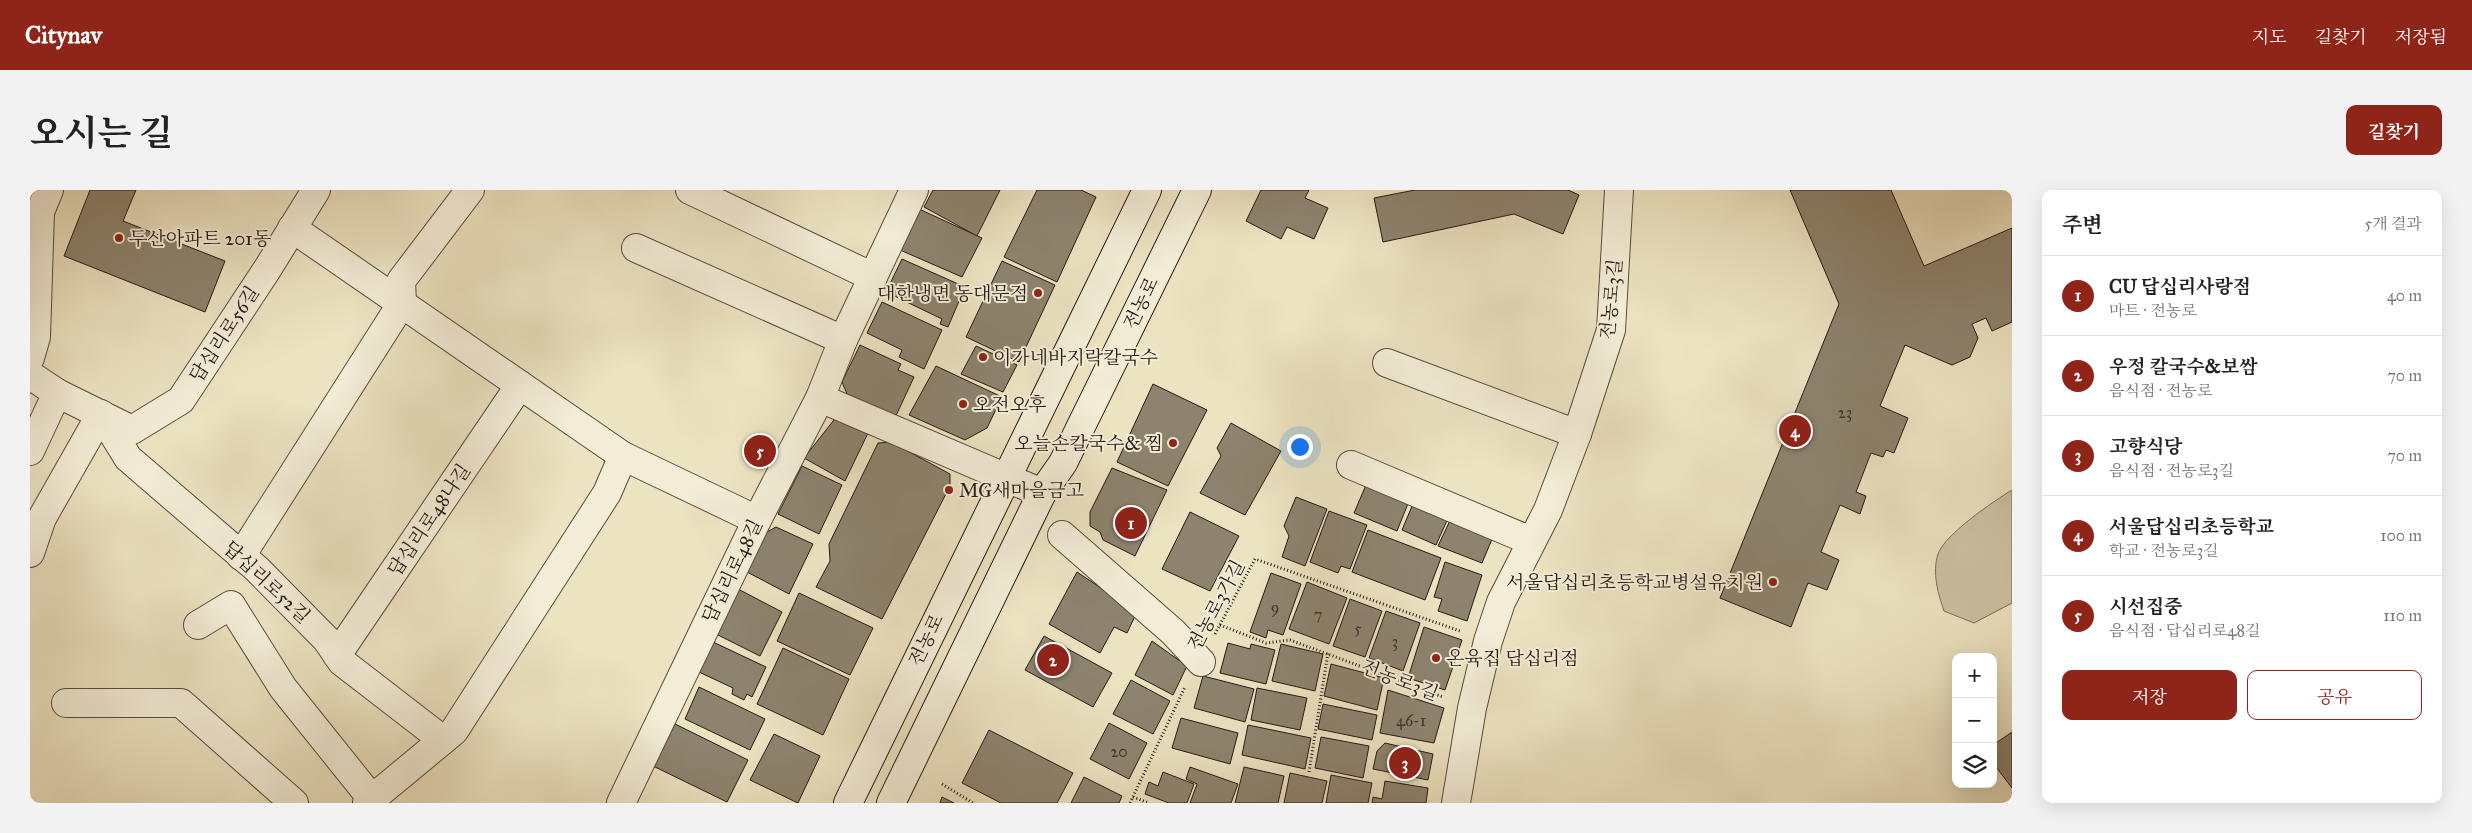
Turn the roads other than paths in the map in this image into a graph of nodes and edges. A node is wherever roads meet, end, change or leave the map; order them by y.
1 (49, 190) edge
2 (316, 190) edge
3 (470, 190) edge
4 (690, 190) edge
5 (914, 190) edge
6 (1147, 190) edge
7 (1197, 190) edge
8 (1619, 190) edge
9 (292, 228) junction
10 (636, 248) dead end
11 (873, 277) junction
12 (402, 304) junction
13 (843, 340) junction
14 (30, 358) edge
15 (1387, 363) dead end
16 (30, 375) edge
17 (520, 385) junction
18 (56, 393) junction
19 (820, 398) junction
20 (101, 414) junction
21 (1577, 434) junction
22 (30, 451) edge
23 (623, 456) junction
24 (1351, 465) dead end
25 (1005, 478) junction
26 (1042, 493) junction
27 (757, 520) junction
28 (1062, 535) dead end
29 (1531, 541) junction
30 (30, 553) edge
31 (242, 556) junction
32 (198, 625) dead end
33 (337, 655) junction
34 (1201, 662) road end
35 (66, 703) dead end
36 (443, 740) junction
37 (376, 800) edge
38 (294, 803) edge
39 (621, 803) edge
40 (848, 803) edge
41 (891, 803) edge
42 (1456, 803) edge

1 - 14 street
2 - 9 street, 답십리로56길
3 - 12 street
4 - 11 street
5 - 11 street, 답십리로48길
6 - 25 street, 전농로
7 - 26 street, 전농로
8 - 21 street, 전농로3길
9 - 12 street
9 - 20 street, 답십리로56길
10 - 13 street
11 - 13 street, 답십리로48길
12 - 17 street
12 - 31 street
13 - 19 street, 답십리로48길
15 - 21 street
16 - 18 street, 답십리로56길
17 - 23 street
17 - 33 street, 답십리로48나길
18 - 20 street, 답십리로56길
18 - 22 street
19 - 25 street
19 - 27 street, 답십리로48길
20 - 30 street
20 - 31 street, 답십리로52길
21 - 29 street, 전농로3길
23 - 27 street
23 - 36 street
24 - 29 street
25 - 26 street
25 - 40 street, 전농로
26 - 41 street, 전농로
27 - 39 street, 답십리로48길
28 - 34 street
29 - 42 street, 전농로3길
31 - 33 street, 답십리로52길
32 - 37 street
33 - 36 street, 답십리로52길
35 - 38 street
36 - 37 street

